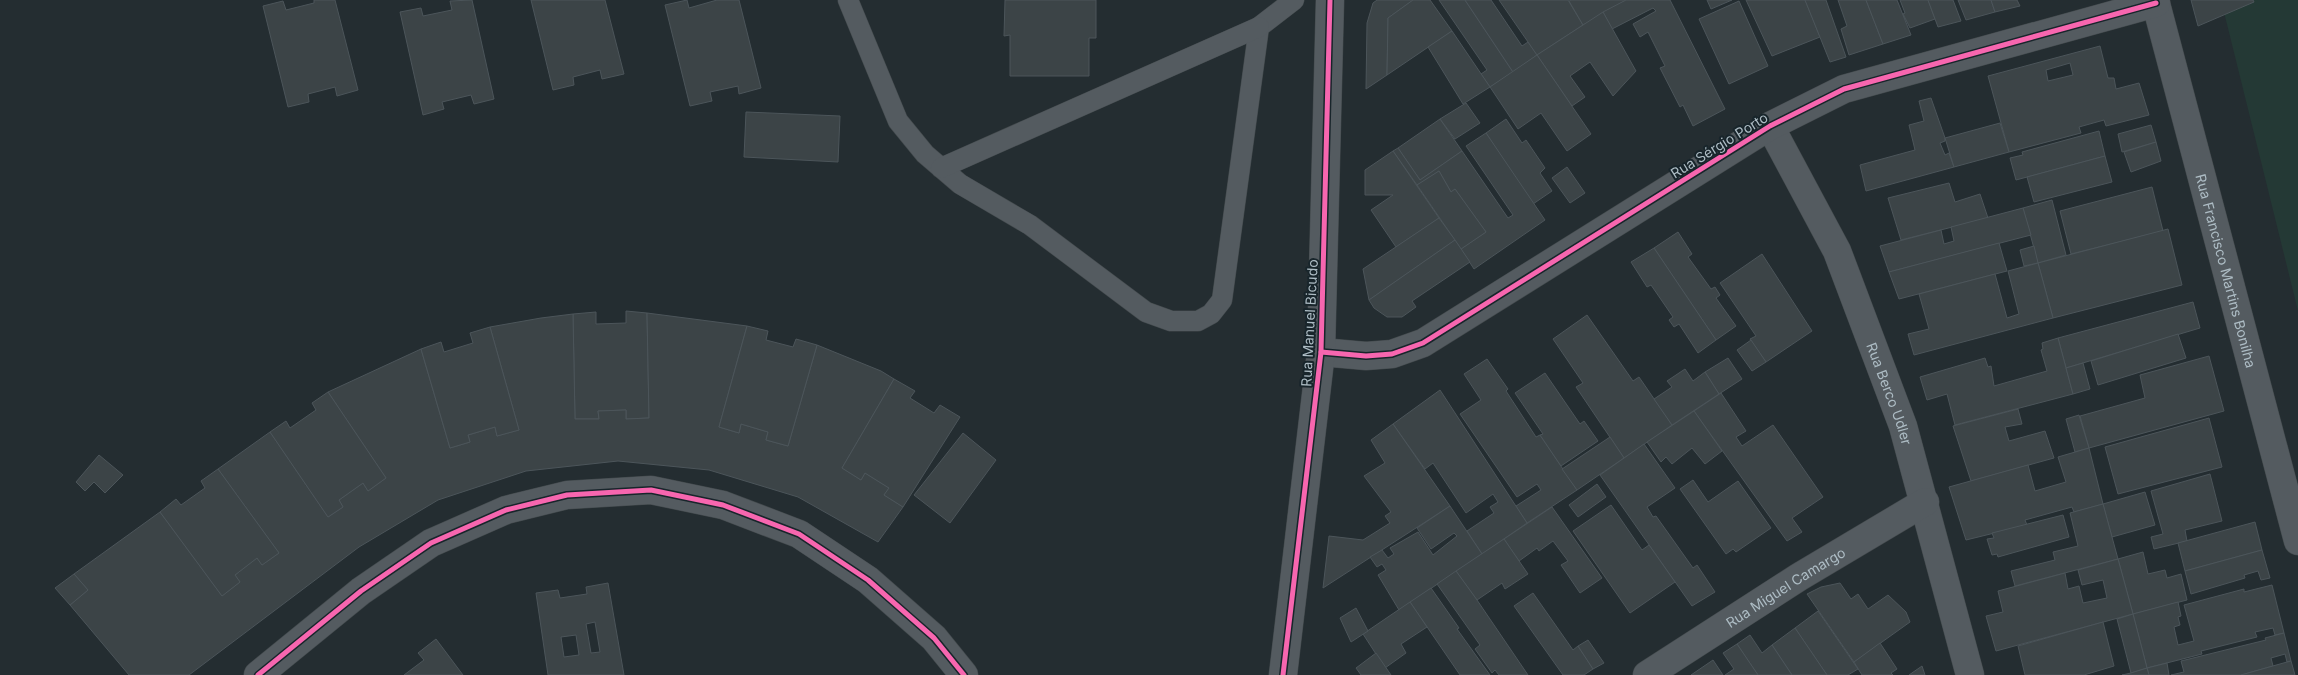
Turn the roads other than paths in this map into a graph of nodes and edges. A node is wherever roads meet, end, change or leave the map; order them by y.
1 (848, 0) edge
2 (1294, 0) edge
3 (1330, 0) edge
4 (2155, 1) edge
5 (1259, 27) junction
6 (1770, 126) junction
7 (941, 168) junction
8 (1321, 352) junction
9 (1925, 502) junction
10 (2298, 541) edge
11 (258, 675) edge
12 (964, 675) edge
13 (1283, 675) edge
14 (1647, 675) edge
15 (1970, 675) edge

1 - 7 lane
2 - 5 lane
3 - 8 street, Rua Manuel Bicudo
4 - 6 street, Rua Sérgio Porto
4 - 10 street, Rua Francisco Martins Bonilha
5 - 7 lane
5 - 7 lane
6 - 8 street, Rua Sérgio Porto
6 - 9 street, Rua Berco Udler
8 - 13 street, Rua Manuel Bicudo
9 - 14 street, Rua Miguel Camargo
9 - 15 street, Rua Berco Udler
11 - 12 street

